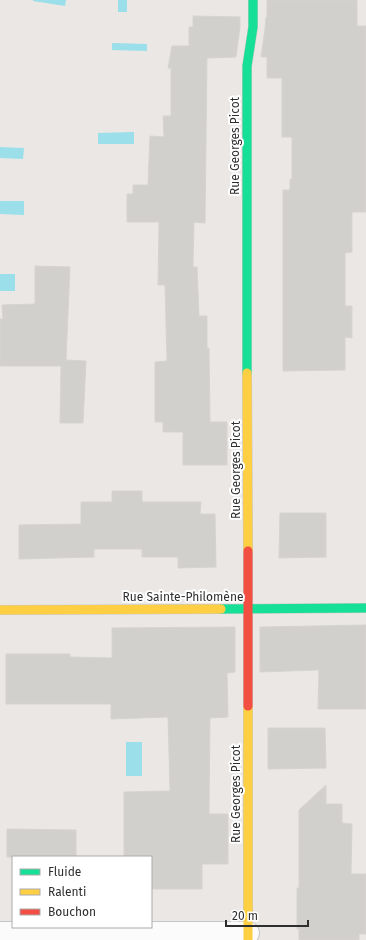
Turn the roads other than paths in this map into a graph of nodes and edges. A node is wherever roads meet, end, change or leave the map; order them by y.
1 (253, 0) edge
2 (366, 608) edge
3 (248, 609) junction
4 (0, 610) edge
5 (0, 933) edge
6 (248, 936) edge

1 - 3 street, Rue Georges Picot
2 - 3 street, Rue Sainte-Philomène
3 - 4 street, Rue Sainte-Philomène
3 - 6 street, Rue Georges Picot
5 - 6 street

